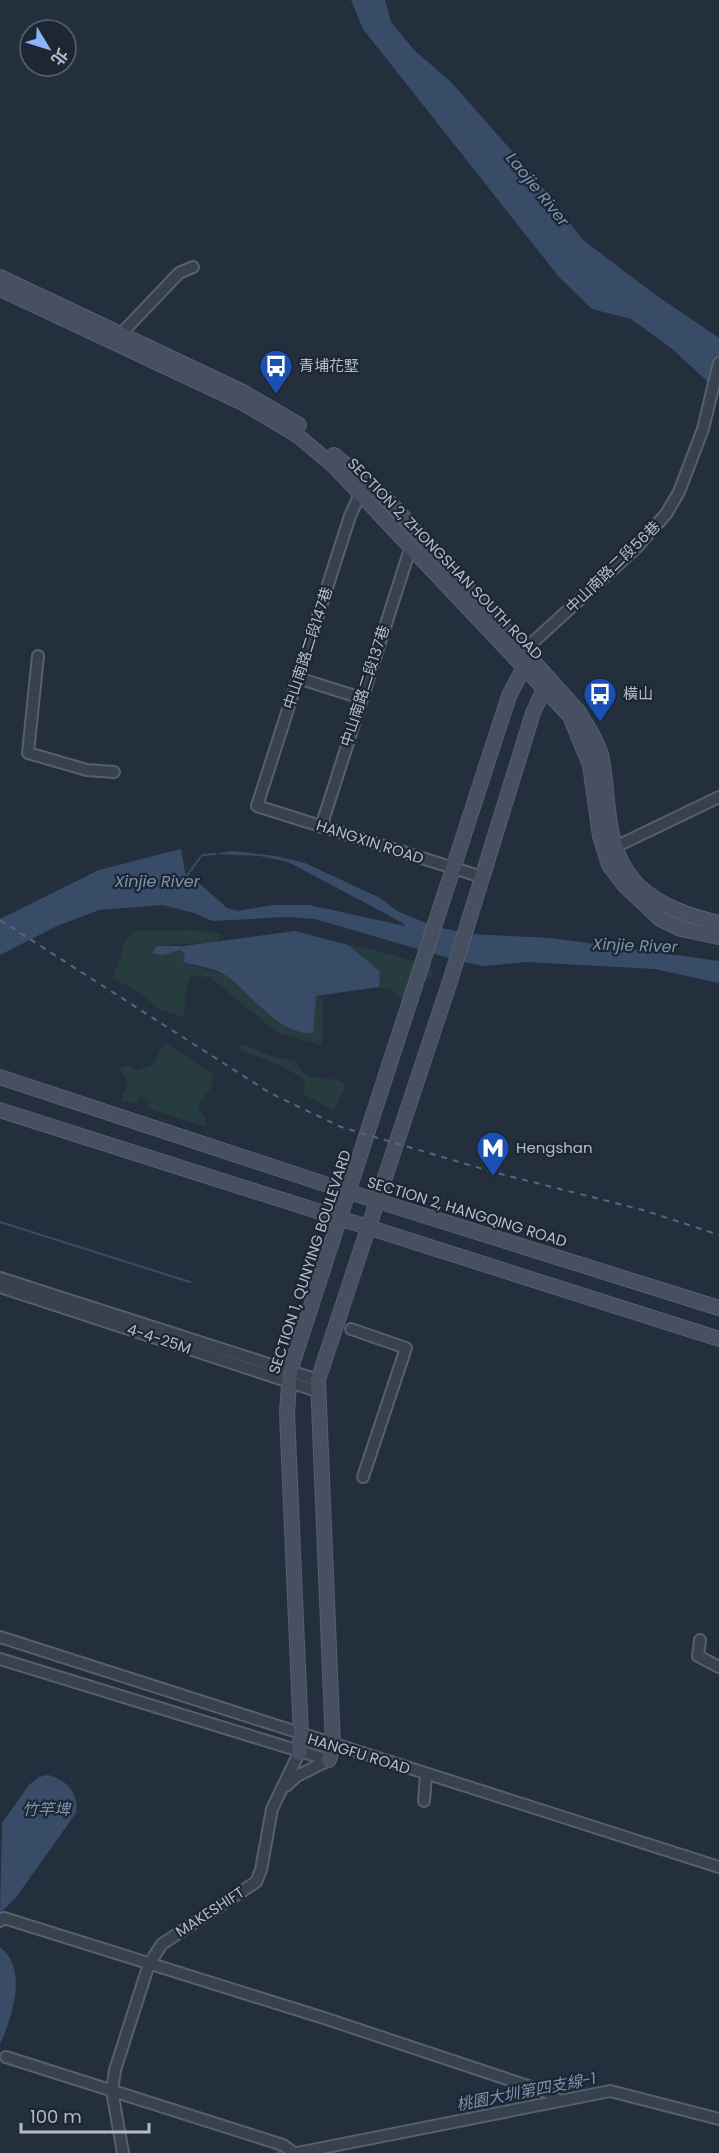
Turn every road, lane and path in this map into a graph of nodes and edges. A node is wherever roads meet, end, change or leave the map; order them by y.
1 (193, 267) dead end
2 (0, 277) edge
3 (0, 289) edge
4 (120, 334) junction
5 (719, 363) edge
6 (361, 492) junction
7 (411, 546) junction
8 (38, 656) dead end
9 (524, 658) junction
10 (298, 678) junction
11 (547, 683) junction
12 (361, 698) junction
13 (114, 772) dead end
14 (719, 797) edge
15 (257, 806) joint
16 (321, 826) junction
17 (609, 849) junction
18 (453, 869) junction
19 (482, 877) junction
20 (719, 923) edge
21 (719, 937) edge
22 (0, 1077) edge
23 (0, 1110) edge
24 (349, 1192) junction
25 (376, 1200) junction
26 (340, 1218) junction
27 (367, 1227) junction
28 (0, 1278) edge
29 (0, 1287) edge
30 (719, 1308) edge
31 (351, 1329) dead end
32 (719, 1340) edge
33 (289, 1376) junction
34 (318, 1386) junction
35 (363, 1477) dead end
36 (0, 1637) edge
37 (700, 1640) dead end
38 (0, 1659) edge
39 (719, 1667) edge
40 (301, 1736) junction
41 (333, 1746) junction
42 (299, 1752) junction
43 (329, 1760) junction
44 (426, 1775) junction
45 (283, 1788) junction
46 (424, 1801) dead end
47 (719, 1867) edge
48 (0, 1921) edge
49 (149, 1964) junction
50 (6, 2056) dead end
51 (112, 2091) junction
52 (558, 2101) junction
53 (719, 2119) edge
54 (123, 2153) edge
55 (296, 2153) edge

1 - 4 street
2 - 4 street, SECTION 2, ZHONGSHAN SOUTH ROAD
3 - 6 street, SECTION 2, ZHONGSHAN SOUTH ROAD
4 - 9 street, SECTION 2, ZHONGSHAN SOUTH ROAD
5 - 9 street, 中山南路二段56巷
6 - 7 street, SECTION 2, ZHONGSHAN SOUTH ROAD
6 - 10 street, 中山南路二段147巷
7 - 9 street, SECTION 2, ZHONGSHAN SOUTH ROAD
7 - 12 street, 中山南路二段137巷
8 - 13 street
9 - 11 street, SECTION 2, ZHONGSHAN SOUTH ROAD
9 - 18 street
10 - 12 street
10 - 15 street, 中山南路二段147巷
11 - 17 street, SECTION 2, ZHONGSHAN SOUTH ROAD
11 - 19 street
12 - 16 street, 中山南路二段137巷
14 - 17 street
15 - 16 street, HANGXIN ROAD
16 - 18 street, HANGXIN ROAD
17 - 20 street
17 - 21 street
18 - 19 street, HANGXIN ROAD
18 - 24 street, SECTION 1, QUNYING BOULEVARD
19 - 25 street
22 - 24 street, SECTION 2, HANGQING ROAD
23 - 26 street
24 - 25 street, SECTION 2, HANGQING ROAD
24 - 26 street, SECTION 1, QUNYING BOULEVARD
25 - 27 street
25 - 30 street, SECTION 2, HANGQING ROAD
26 - 27 street
26 - 33 street, SECTION 1, QUNYING BOULEVARD
27 - 32 street
27 - 34 street
28 - 33 street, 4-4-25M
29 - 33 street, 4-4-25M
31 - 35 street
33 - 34 street, 4-4-25M
33 - 40 street, SECTION 1, QUNYING BOULEVARD
34 - 41 street
36 - 40 street, HANGFU ROAD
37 - 39 street
38 - 42 street, HANGFU ROAD
40 - 41 street, HANGFU ROAD
40 - 42 street, SECTION 1, QUNYING BOULEVARD
41 - 43 street
41 - 44 street, HANGFU ROAD
42 - 43 street, HANGFU ROAD
42 - 45 street, MAKESHIFT
43 - 45 street
44 - 46 street
44 - 47 street, HANGFU ROAD
45 - 49 street, MAKESHIFT
48 - 49 street
49 - 51 street
49 - 52 street
50 - 51 street
51 - 54 street
51 - 55 street
52 - 53 street
52 - 55 street

